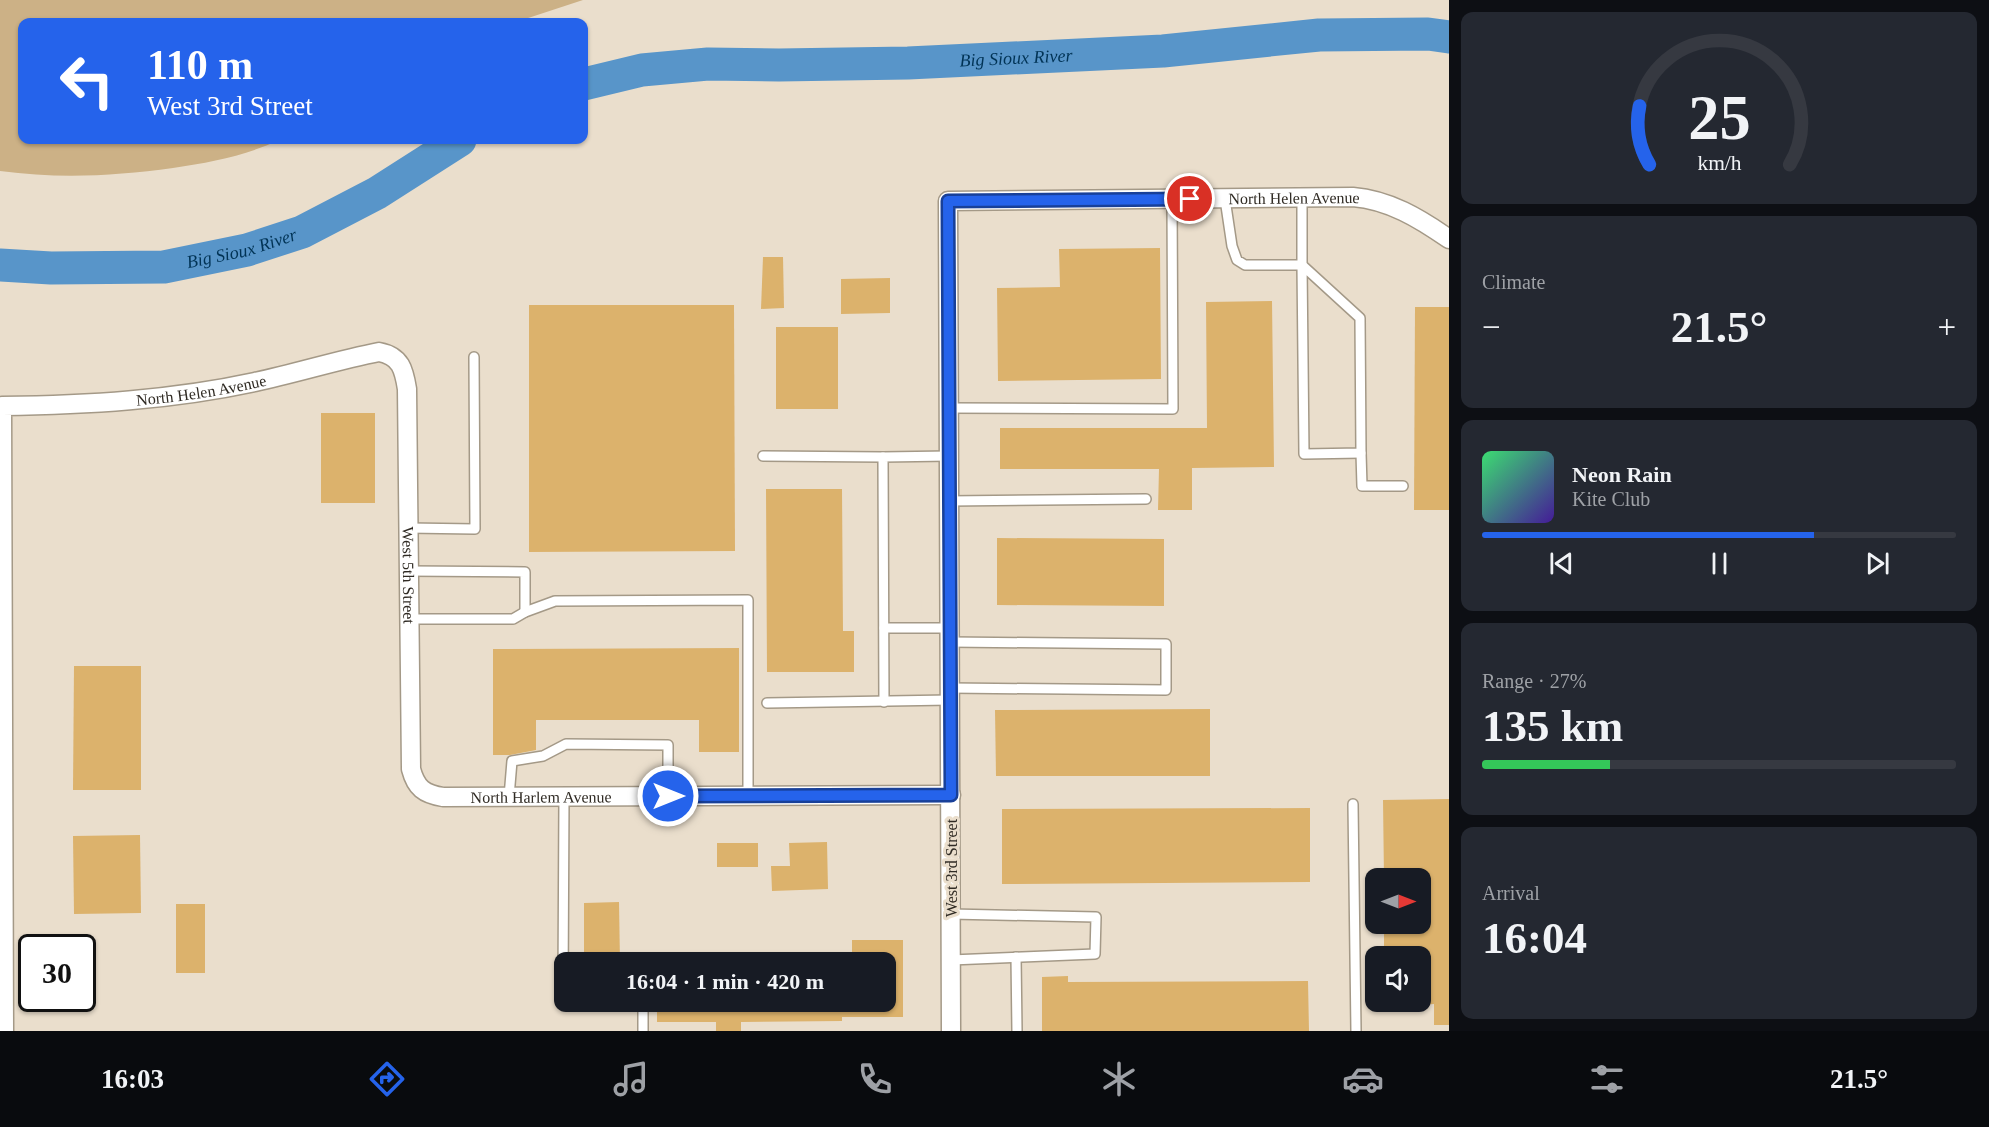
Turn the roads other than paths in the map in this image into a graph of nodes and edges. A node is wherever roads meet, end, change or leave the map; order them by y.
1 (1302, 198) junction
2 (1172, 199) junction
3 (1225, 199) junction
4 (948, 201) joint
5 (1449, 239) edge
6 (1302, 265) junction
7 (474, 357) dead end
8 (397, 358) joint
9 (949, 408) junction
10 (1361, 453) junction
11 (763, 456) dead end
12 (949, 456) junction
13 (883, 457) junction
14 (1403, 486) dead end
15 (1146, 499) dead end
16 (949, 501) junction
17 (408, 528) junction
18 (408, 571) junction
19 (525, 612) junction
20 (408, 619) junction
21 (884, 628) junction
22 (950, 635) junction
23 (950, 694) junction
24 (884, 702) junction
25 (767, 704) dead end
26 (421, 791) joint
27 (951, 795) junction
28 (668, 796) junction
29 (748, 796) junction
30 (509, 797) junction
31 (564, 797) junction
32 (1353, 804) dead end
33 (951, 914) junction
34 (563, 952) edge
35 (1016, 957) junction
36 (951, 960) junction
37 (642, 1012) edge
38 (4, 1031) edge
39 (643, 1031) edge
40 (951, 1031) edge
41 (1017, 1031) edge
42 (1356, 1031) edge

1 - 3 street, North Helen Avenue
1 - 5 street, North Helen Avenue
1 - 6 lane
2 - 3 street, North Helen Avenue
2 - 4 street, North Helen Avenue
2 - 9 lane
3 - 6 lane
4 - 9 street, West 3rd Street
6 - 10 lane
6 - 10 lane
7 - 17 lane
8 - 17 street, West 5th Street
8 - 38 street, North Helen Avenue
9 - 12 street, West 3rd Street
10 - 14 lane
11 - 13 lane
12 - 13 lane
12 - 16 street, West 3rd Street
13 - 21 lane
15 - 16 lane
16 - 22 street, West 3rd Street
17 - 18 street, West 5th Street
18 - 19 lane
18 - 20 street, West 5th Street
19 - 20 lane
19 - 29 lane
20 - 26 street, West 5th Street
21 - 22 lane
21 - 24 lane
22 - 23 street, West 3rd Street
22 - 23 lane
23 - 24 lane
23 - 27 street, West 3rd Street
24 - 25 lane
26 - 30 street, North Harlem Avenue
27 - 29 street, North Harlem Avenue
27 - 33 street, West 3rd Street
28 - 29 street, North Harlem Avenue
28 - 30 lane
28 - 31 street, North Harlem Avenue
30 - 31 street, North Harlem Avenue
31 - 34 lane
32 - 42 lane
33 - 35 lane
33 - 36 street, West 3rd Street
35 - 36 lane
35 - 41 lane
36 - 40 street, West 3rd Street
37 - 39 lane

